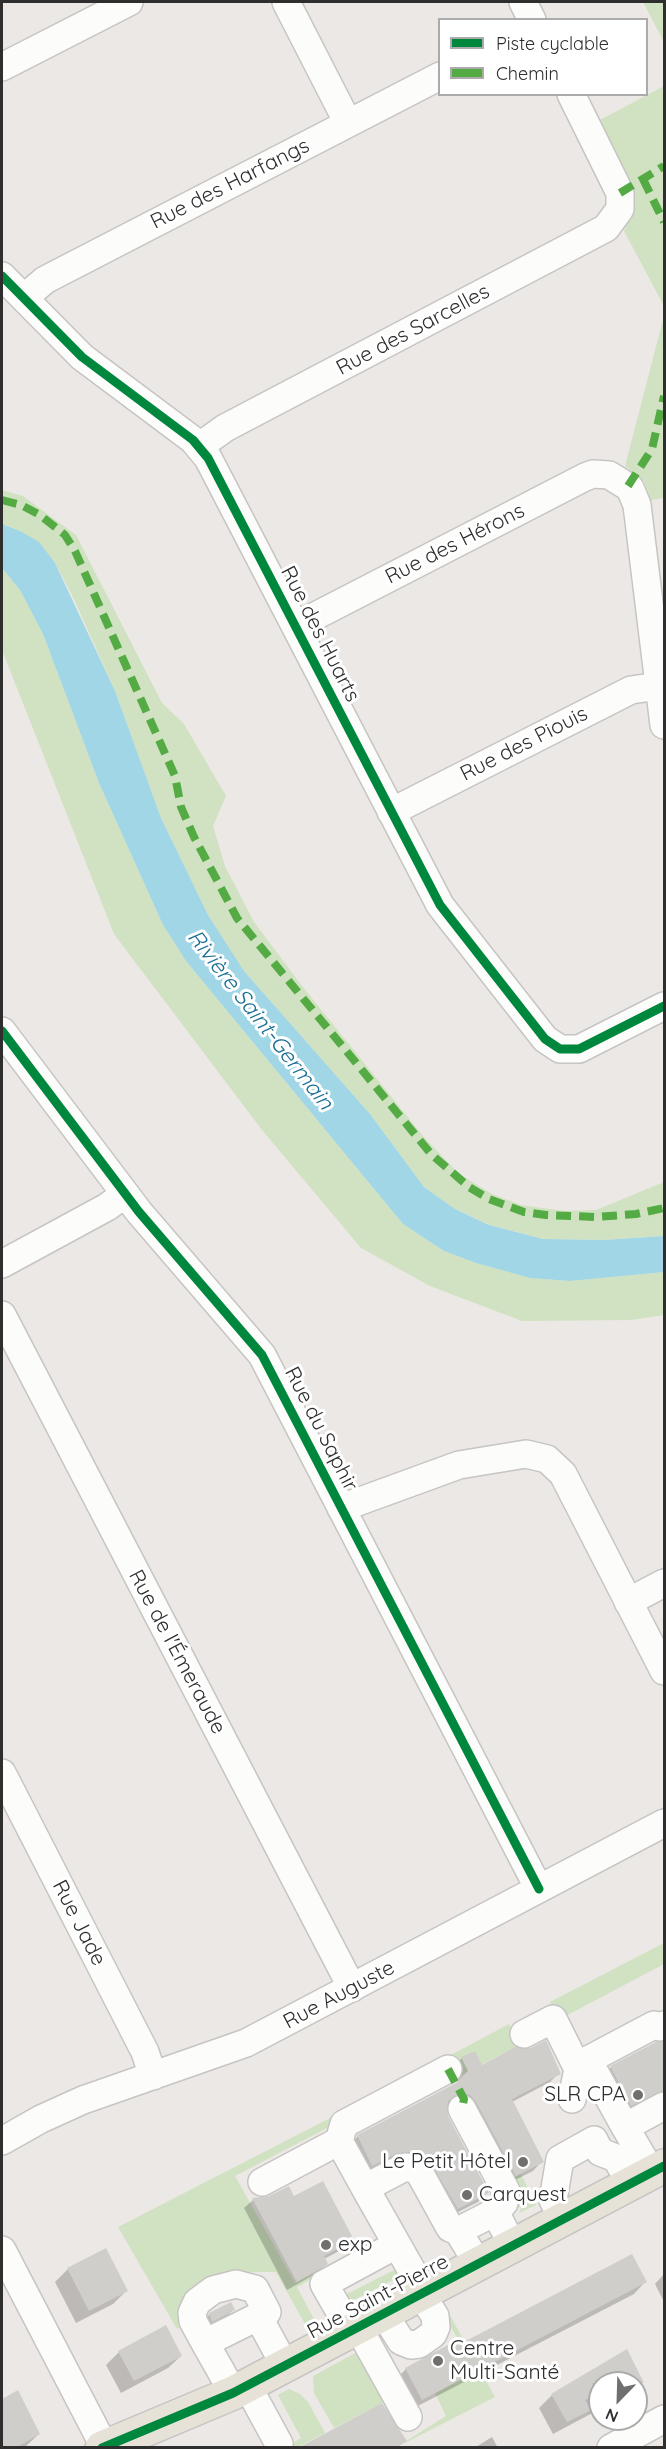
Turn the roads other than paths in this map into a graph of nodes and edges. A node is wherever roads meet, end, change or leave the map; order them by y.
1 (129, 2) edge
2 (286, 2) edge
3 (523, 2) edge
4 (531, 18) edge
5 (2, 67) edge
6 (438, 77) edge
7 (572, 96) edge
8 (348, 123) junction
9 (2, 278) edge
10 (24, 298) junction
11 (200, 446) junction
12 (296, 627) junction
13 (659, 686) junction
14 (664, 725) edge
15 (391, 812) junction
16 (664, 1006) edge
17 (2, 1031) edge
18 (125, 1194) junction
19 (2, 1264) edge
20 (2, 1316) edge
21 (341, 1508) junction
22 (664, 1583) edge
23 (628, 1602) junction
24 (664, 1671) edge
25 (2, 1773) edge
26 (664, 1823) edge
27 (539, 1889) junction
28 (352, 1988) junction
29 (664, 2025) edge
30 (524, 2034) dead end
31 (448, 2068) dead end
32 (153, 2076) junction
33 (572, 2099) dead end
34 (664, 2106) edge
35 (462, 2109) dead end
36 (625, 2127) junction
37 (2, 2141) edge
38 (339, 2141) junction
39 (649, 2174) edge
40 (262, 2182) dead end
41 (364, 2188) junction
42 (495, 2212) junction
43 (563, 2219) junction
44 (458, 2231) junction
45 (396, 2245) junction
46 (513, 2246) junction
47 (2, 2250) edge
48 (478, 2264) junction
49 (423, 2293) junction
50 (258, 2316) junction
51 (364, 2324) junction
52 (205, 2343) junction
53 (285, 2366) junction
54 (240, 2389) junction
55 (408, 2417) dead end
56 (664, 2419) edge
57 (279, 2444) dead end
58 (104, 2447) edge
59 (150, 2448) edge
60 (611, 2448) edge

1 - 5 street
2 - 8 street
3 - 4 street
6 - 8 street, Rue des Harfangs
7 - 11 street, Rue des Sarcelles
8 - 10 street, Rue des Harfangs
9 - 10 street, Rue des Huarts
10 - 11 street, Rue des Huarts
11 - 12 street, Rue des Huarts
12 - 13 street, Rue des Hérons
12 - 15 street, Rue des Huarts
13 - 14 street
13 - 15 street, Rue des Piouis
15 - 16 street, Rue des Huarts
17 - 18 street, Rue du Saphir
18 - 19 street
18 - 21 street, Rue du Saphir
20 - 28 street, Rue de l'Émeraude
21 - 23 street
21 - 27 street, Rue du Saphir
22 - 23 street
23 - 24 street
25 - 32 street, Rue Jade
26 - 27 street, Rue Auguste
27 - 28 street, Rue Auguste
28 - 32 street, Rue Auguste
29 - 36 street
30 - 33 street
31 - 38 street
32 - 37 street, Rue Auguste
34 - 36 street
35 - 42 street
36 - 39 street
38 - 40 street
38 - 41 street
39 - 43 main road, Rue Saint-Pierre
39 - 43 street
41 - 44 street
41 - 45 street
42 - 44 street
42 - 46 street
43 - 46 main road, Rue Saint-Pierre
44 - 48 street
45 - 49 street
45 - 51 street
46 - 48 main road, Rue Saint-Pierre
47 - 58 street
48 - 49 main road, Rue Saint-Pierre
49 - 51 main road, Rue Saint-Pierre
49 - 51 street
50 - 52 street
50 - 52 street
50 - 53 street
51 - 53 main road, Rue Saint-Pierre
51 - 55 street
52 - 54 street
53 - 54 main road, Rue Saint-Pierre
54 - 57 street
54 - 58 main road, Rue Saint-Pierre
54 - 59 main road
56 - 60 street

